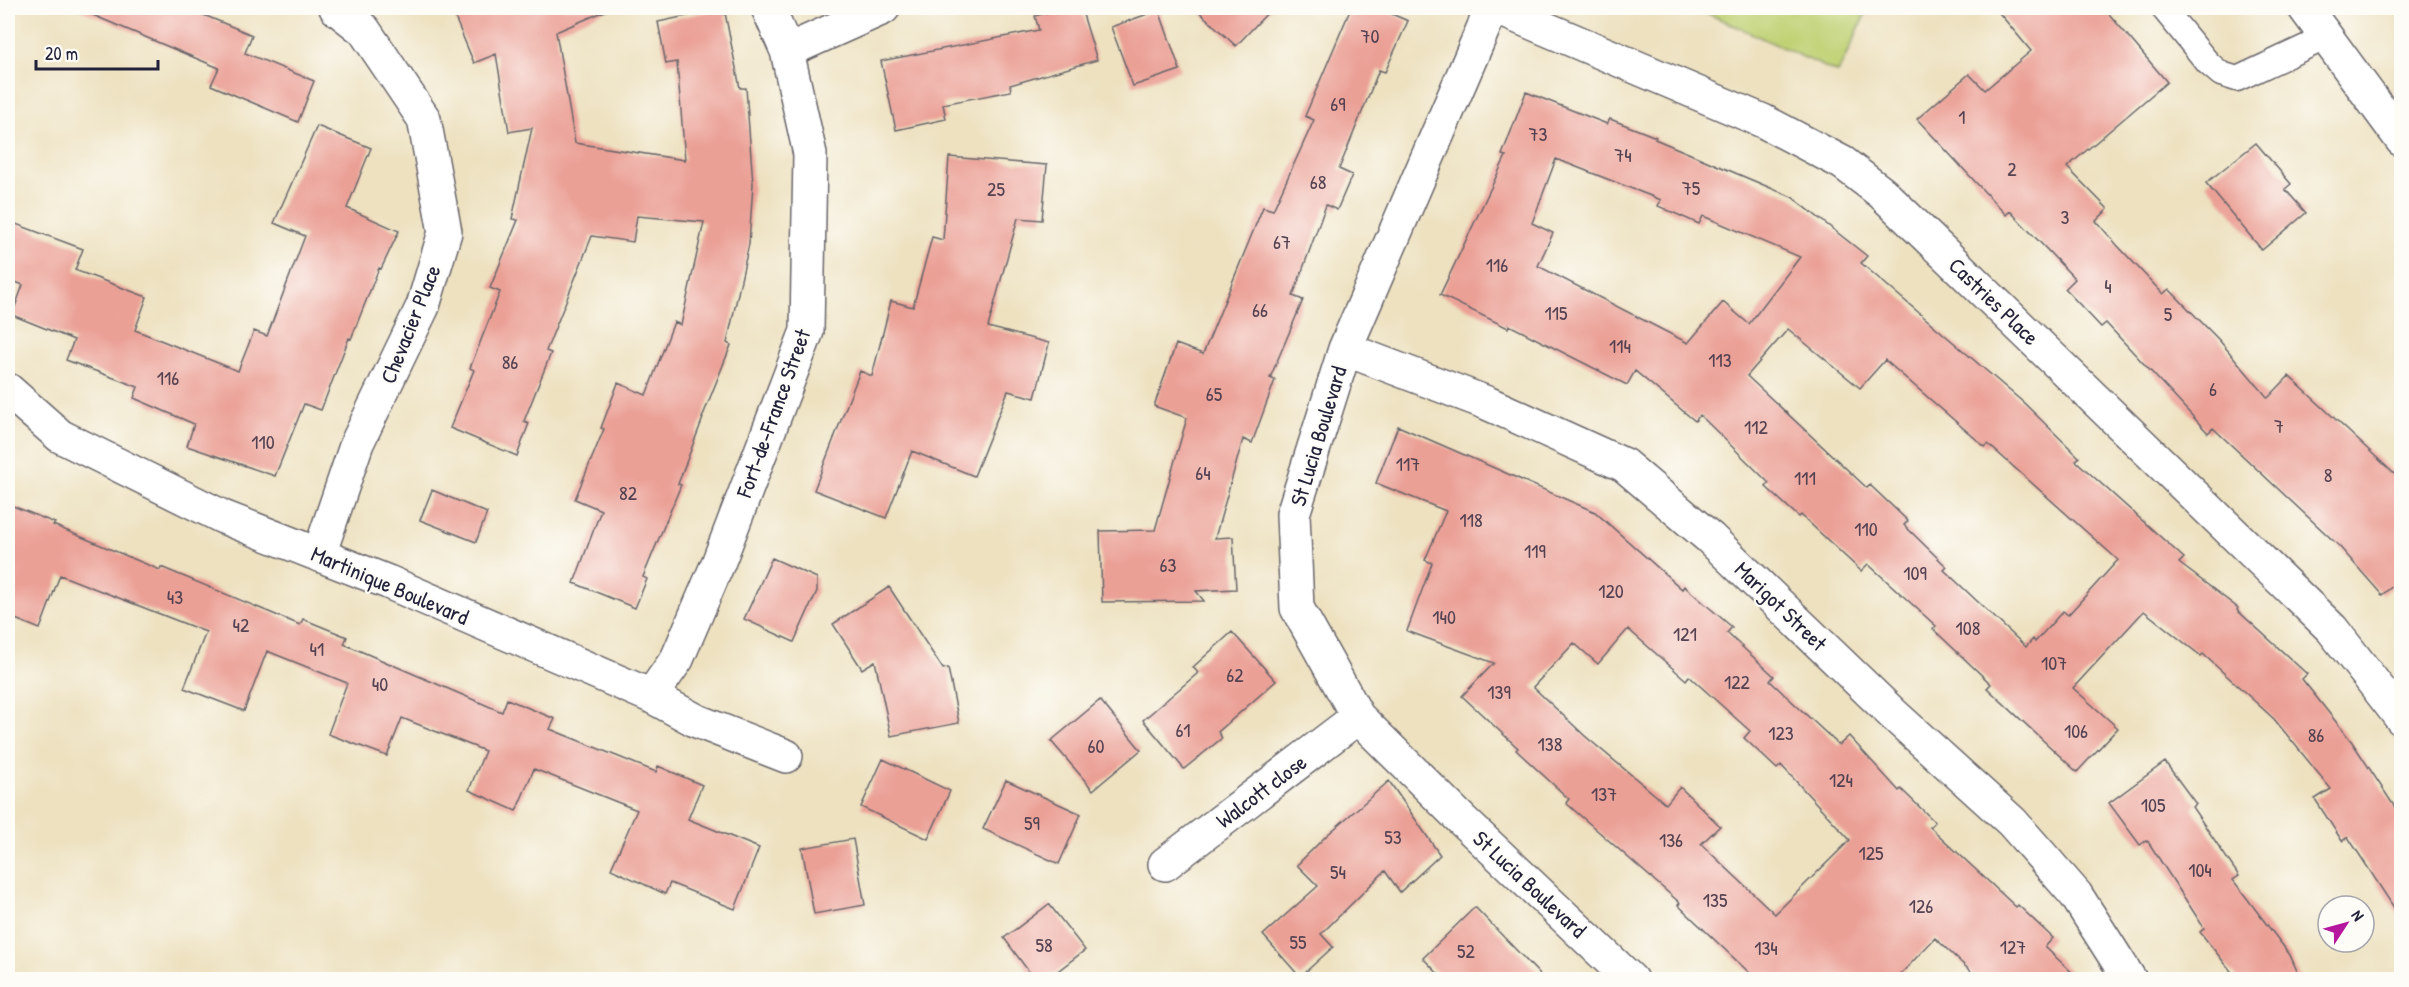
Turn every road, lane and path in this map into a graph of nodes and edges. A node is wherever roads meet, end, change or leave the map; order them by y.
1 (336, 8) edge
2 (768, 8) edge
3 (883, 8) edge
4 (1494, 8) edge
5 (2163, 8) edge
6 (2306, 8) edge
7 (2327, 37) junction
8 (787, 51) junction
9 (2402, 140) edge
10 (1345, 349) junction
11 (8, 390) edge
12 (319, 555) junction
13 (651, 696) junction
14 (1358, 717) junction
15 (2402, 719) edge
16 (786, 756) dead end
17 (1165, 864) dead end
18 (1631, 980) edge
19 (2130, 980) edge

1 - 12 street, Chevacier Place
2 - 8 street, Fort-de-France Street
3 - 8 street
4 - 10 street, St Lucia Boulevard
4 - 15 street, Castries Place
5 - 7 lane
6 - 7 street
7 - 9 street
8 - 13 street, Fort-de-France Street
10 - 14 street, St Lucia Boulevard
10 - 19 street, Marigot Street
11 - 12 street, Martinique Boulevard
12 - 13 street, Martinique Boulevard
13 - 16 street, Martinique Boulevard
14 - 17 street, Walcott close
14 - 18 street, St Lucia Boulevard

